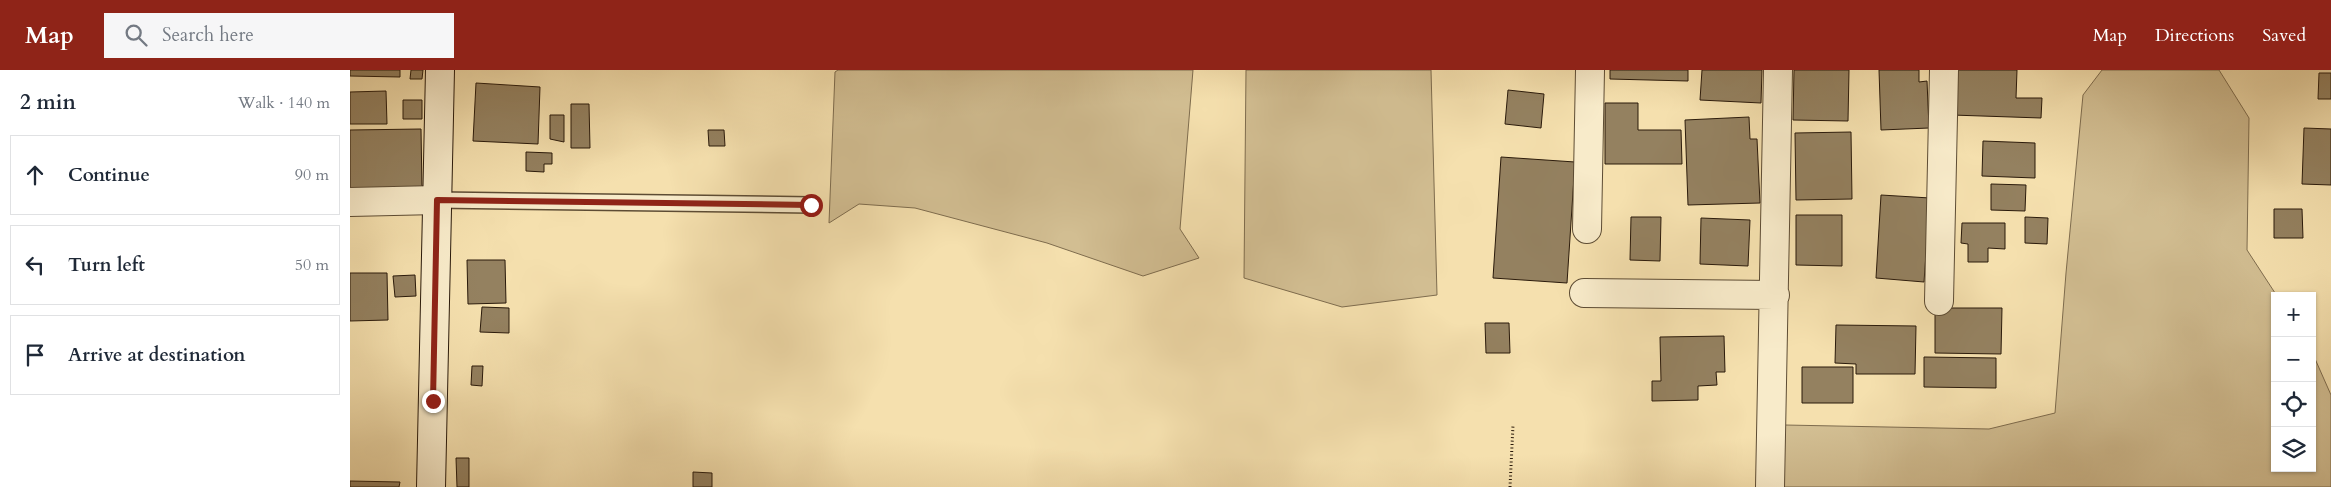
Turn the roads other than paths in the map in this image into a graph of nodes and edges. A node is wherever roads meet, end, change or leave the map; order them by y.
1 (440, 70) edge
2 (1590, 70) edge
3 (1778, 70) edge
4 (1944, 70) edge
5 (437, 200) junction
6 (350, 202) edge
7 (811, 205) dead end
8 (1587, 229) dead end
9 (1584, 293) dead end
10 (1775, 295) junction
11 (1939, 301) dead end
12 (431, 487) edge
13 (1770, 487) edge

1 - 5 street
2 - 8 street
3 - 10 street
4 - 11 street
5 - 6 street
5 - 7 lane
5 - 12 street
9 - 10 street
10 - 13 street

